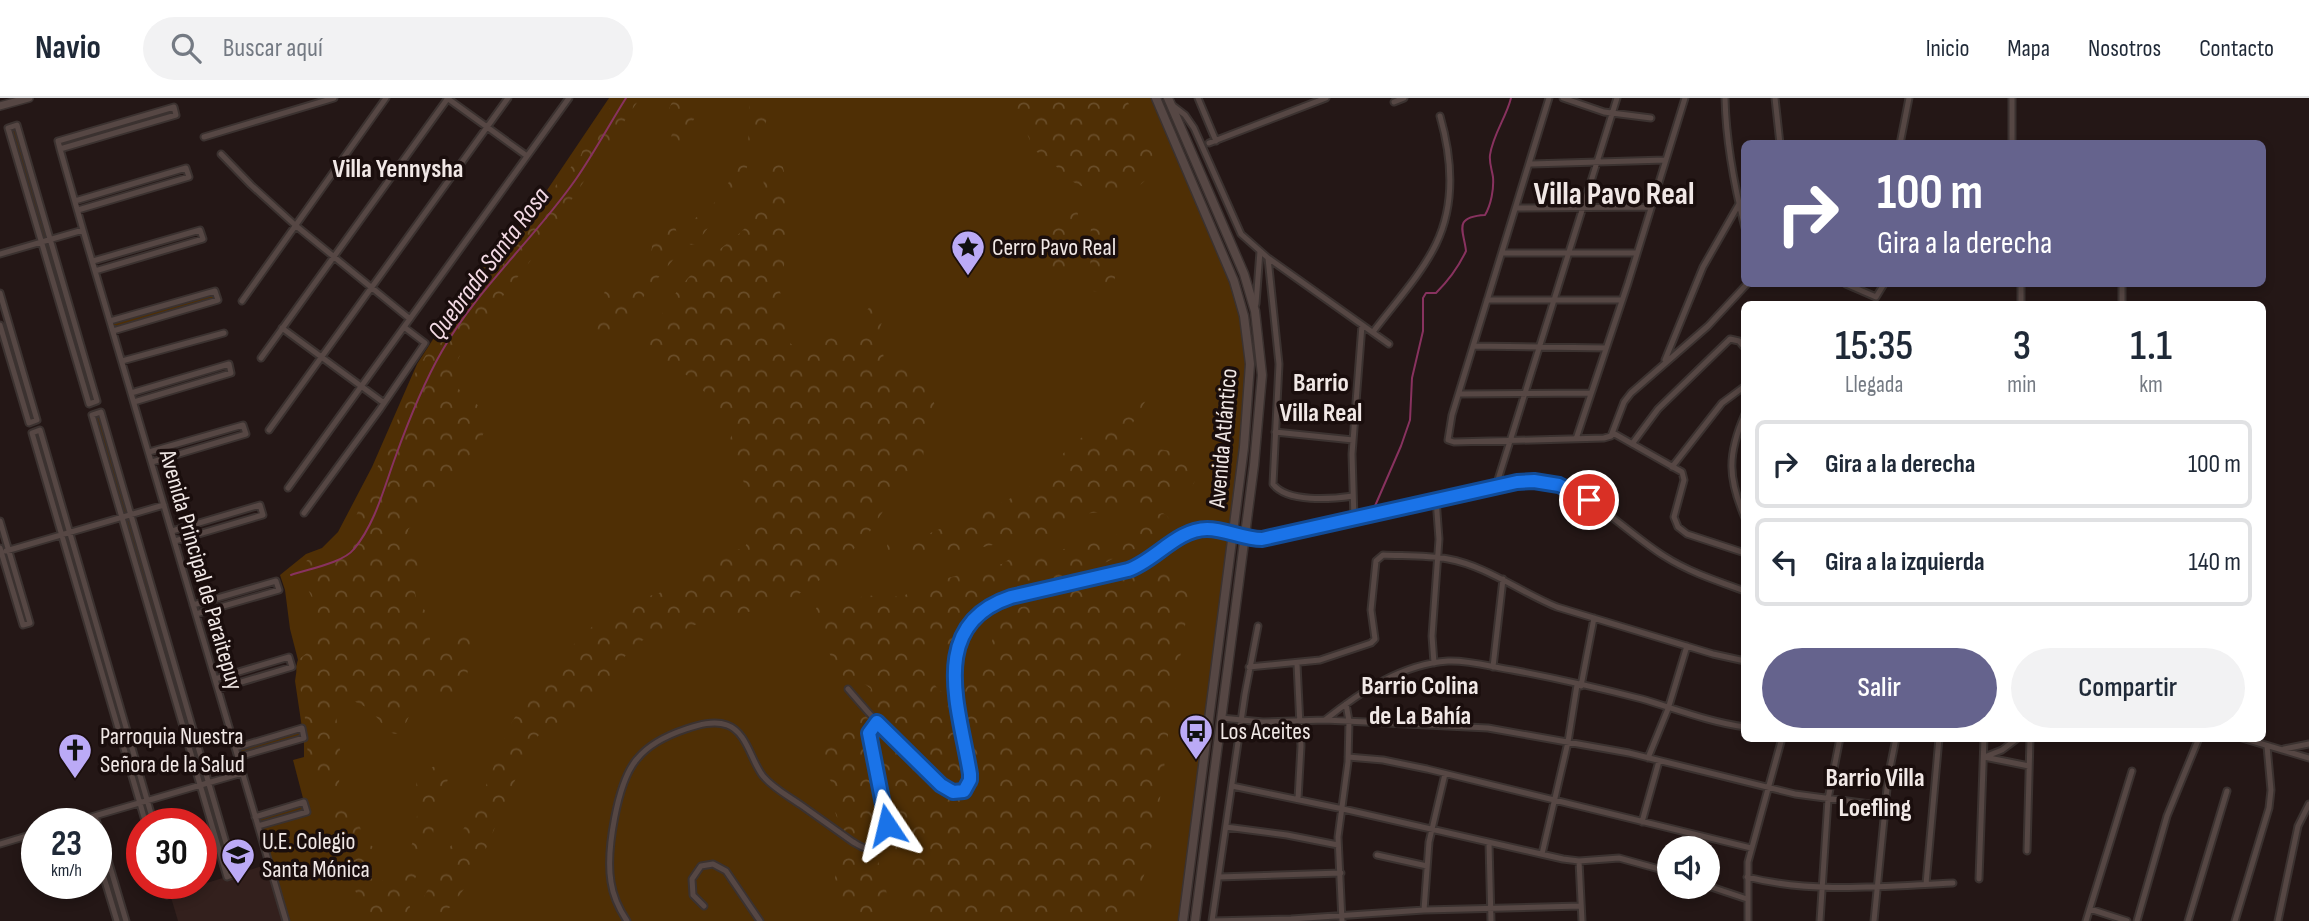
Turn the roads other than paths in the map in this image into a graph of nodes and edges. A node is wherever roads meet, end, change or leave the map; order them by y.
1 (29, 98) edge
2 (334, 98) edge
3 (386, 98) edge
4 (448, 98) edge
5 (508, 98) edge
6 (569, 98) edge
7 (1156, 98) edge
8 (1198, 98) edge
9 (1325, 98) edge
10 (1404, 98) edge
11 (1549, 98) edge
12 (1563, 98) edge
13 (1617, 98) edge
14 (1685, 98) edge
15 (1725, 98) edge
16 (1775, 98) edge
17 (1909, 98) edge
18 (2012, 98) edge
19 (1170, 101) edge
20 (1394, 102) dead end
21 (0, 106) edge
22 (1612, 114) junction
23 (1440, 116) dead end
24 (1651, 118) dead end
25 (1208, 123) junction
26 (487, 128) junction
27 (1194, 128) junction
28 (204, 137) dead end
29 (1780, 140) edge
30 (1900, 140) edge
31 (2012, 140) edge
32 (60, 149) junction
33 (221, 154) dead end
34 (527, 156) junction
35 (1665, 160) junction
36 (1598, 161) junction
37 (1531, 164) junction
38 (75, 201) junction
39 (1739, 204) junction
40 (1651, 207) junction
41 (1516, 208) junction
42 (1583, 208) junction
43 (78, 210) junction
44 (1741, 212) edge
45 (295, 225) junction
46 (83, 230) junction
47 (50, 239) junction
48 (41, 242) junction
49 (1260, 251) junction
50 (1502, 253) junction
51 (1637, 253) junction
52 (0, 254) edge
53 (1569, 254) junction
54 (333, 257) junction
55 (1268, 258) junction
56 (93, 261) junction
57 (95, 271) junction
58 (1744, 287) edge
59 (1853, 287) edge
60 (1882, 287) edge
61 (371, 288) junction
62 (0, 293) edge
63 (1487, 300) junction
64 (1622, 300) junction
65 (242, 301) dead end
66 (1554, 301) junction
67 (1255, 312) junction
68 (410, 319) junction
69 (110, 321) junction
70 (0, 325) edge
71 (1363, 325) junction
72 (404, 327) junction
73 (282, 328) junction
74 (113, 331) junction
75 (224, 332) dead end
76 (1373, 332) junction
77 (1741, 343) edge
78 (1389, 344) dead end
79 (1473, 346) junction
80 (1540, 346) junction
81 (1606, 348) junction
82 (261, 358) dead end
83 (321, 358) junction
84 (122, 361) junction
85 (1664, 363) junction
86 (361, 386) junction
87 (1741, 389) edge
88 (131, 393) junction
89 (1525, 393) junction
90 (1591, 393) junction
91 (1459, 394) junction
92 (134, 402) junction
93 (384, 403) junction
94 (1741, 424) edge
95 (269, 430) dead end
96 (1275, 432) junction
97 (1613, 433) junction
98 (1576, 439) junction
99 (1353, 440) junction
100 (1510, 441) junction
101 (1632, 444) junction
102 (149, 452) junction
103 (152, 462) junction
104 (1672, 467) junction
105 (1496, 486) junction
106 (288, 488) dead end
107 (1353, 496) junction
108 (1436, 499) junction
109 (164, 505) junction
110 (1741, 508) edge
111 (304, 513) dead end
112 (130, 514) junction
113 (122, 517) junction
114 (1354, 519) junction
115 (0, 521) edge
116 (172, 531) junction
117 (69, 532) junction
118 (61, 535) junction
119 (1233, 535) junction
120 (1244, 538) junction
121 (175, 541) junction
122 (9, 550) junction
123 (0, 551) edge
124 (1741, 552) edge
125 (1438, 558) junction
126 (1503, 579) junction
127 (1741, 589) edge
128 (193, 605) junction
129 (196, 614) junction
130 (1594, 618) junction
131 (162, 624) junction
132 (1258, 626) dead end
133 (154, 627) junction
134 (102, 643) junction
135 (94, 646) junction
136 (1687, 646) junction
137 (1741, 660) edge
138 (1434, 663) junction
139 (1297, 664) junction
140 (1250, 667) junction
141 (1493, 667) junction
142 (215, 679) junction
143 (1579, 685) junction
144 (218, 688) junction
145 (848, 689) dead end
146 (1346, 704) junction
147 (1668, 709) junction
148 (1221, 718) junction
149 (1241, 720) junction
150 (1325, 720) junction
151 (1300, 721) junction
152 (1349, 721) junction
153 (877, 722) junction
154 (1741, 726) edge
155 (1568, 742) junction
156 (1781, 742) edge
157 (1839, 742) edge
158 (1895, 742) edge
159 (1939, 742) edge
160 (1984, 742) edge
161 (2013, 742) edge
162 (2031, 742) edge
163 (2197, 742) edge
164 (2254, 742) edge
165 (2309, 744) edge
166 (2267, 746) junction
167 (235, 748) junction
168 (2281, 750) junction
169 (238, 757) junction
170 (1348, 757) junction
171 (1984, 757) junction
172 (1648, 758) junction
173 (2308, 759) edge
174 (1659, 761) junction
175 (2029, 766) junction
176 (2132, 771) dead end
177 (242, 773) junction
178 (1445, 774) junction
179 (209, 782) junction
180 (200, 785) junction
181 (1231, 786) junction
182 (1769, 788) junction
183 (2227, 791) dead end
184 (1298, 799) junction
185 (1828, 799) junction
186 (148, 800) junction
187 (1555, 802) junction
188 (140, 803) junction
189 (2309, 804) edge
190 (1885, 806) junction
191 (141, 808) edge
192 (150, 808) edge
193 (1343, 809) junction
194 (112, 811) edge
195 (255, 817) junction
196 (1642, 822) junction
197 (258, 826) junction
198 (1226, 827) junction
199 (1431, 830) junction
200 (21, 838) edge
201 (1489, 843) junction
202 (0, 844) edge
203 (1338, 845) junction
204 (1751, 848) junction
205 (2027, 851) dead end
206 (1542, 854) junction
207 (1377, 855) dead end
208 (1579, 861) junction
209 (1427, 866) junction
210 (1657, 868) edge
211 (1341, 873) junction
212 (112, 874) edge
213 (1219, 877) junction
214 (1747, 877) junction
215 (1979, 879) dead end
216 (1953, 883) dead end
217 (1926, 884) junction
218 (1822, 887) junction
219 (1877, 887) junction
220 (1720, 890) edge
221 (110, 899) edge
222 (1747, 899) junction
223 (704, 906) dead end
224 (1581, 906) junction
225 (122, 908) junction
226 (1490, 908) junction
227 (2090, 909) junction
228 (1424, 910) junction
229 (114, 911) junction
230 (1398, 911) junction
231 (1342, 918) edge
232 (117, 921) edge
233 (126, 921) edge
234 (286, 921) edge
235 (627, 921) edge
236 (760, 921) edge
237 (1183, 921) edge
238 (1195, 921) edge
239 (1212, 921) edge
240 (1398, 921) edge
241 (1491, 921) edge
242 (1582, 921) edge
243 (1748, 921) edge
244 (1820, 921) edge
245 (1874, 921) edge
246 (2086, 921) edge
247 (2127, 921) edge
248 (2137, 921) edge
249 (2188, 921) edge
250 (2235, 921) edge
251 (2278, 921) edge

1 - 21 street
2 - 28 street
3 - 45 street
4 - 26 street
4 - 54 street
5 - 26 street
6 - 34 street
7 - 119 main road, Avenida Atlántico
8 - 25 street
9 - 25 street
10 - 20 street
11 - 37 street
12 - 22 street
13 - 22 street
14 - 35 street
15 - 39 street
16 - 29 street
17 - 30 street
18 - 31 street
19 - 27 street
19 - 67 main road, Avenida Atlántico
22 - 24 street
22 - 36 street
23 - 76 street
25 - 27 street
26 - 34 street
26 - 61 street
27 - 49 street
32 - 32 street, Avenida Principal de Paraitepuy
32 - 38 street, Avenida Principal de Paraitepuy
33 - 45 street
34 - 68 street
35 - 36 street
35 - 40 street
36 - 37 street
36 - 42 street
37 - 41 street
38 - 43 street, Avenida Principal de Paraitepuy
38 - 43 street
39 - 44 street
39 - 85 street
40 - 42 street
40 - 51 street
41 - 42 street
41 - 50 street
42 - 53 street
43 - 46 street, Avenida Principal de Paraitepuy
45 - 54 street
45 - 65 street
46 - 47 street
46 - 56 street, Avenida Principal de Paraitepuy
47 - 48 street
47 - 48 street
47 - 48 street
48 - 52 street
49 - 55 street
49 - 67 street
50 - 53 street
50 - 63 street
51 - 53 street
51 - 64 street
53 - 66 street
54 - 61 street
54 - 73 street
55 - 71 street
55 - 96 street
56 - 57 street, Avenida Principal de Paraitepuy
56 - 57 street
57 - 69 street, Avenida Principal de Paraitepuy
58 - 85 street
59 - 60 street
61 - 68 street
61 - 83 street
62 - 70 street
63 - 66 street
63 - 79 street
64 - 66 street
64 - 81 street
66 - 80 street
67 - 120 main road, Avenida Atlántico
68 - 72 street
69 - 74 street, Avenida Principal de Paraitepuy
69 - 74 street
71 - 76 street
71 - 99 street
72 - 86 street
72 - 93 street
73 - 82 street
73 - 83 street
74 - 84 street, Avenida Principal de Paraitepuy
75 - 84 street
76 - 78 street
77 - 101 street
79 - 80 street
79 - 91 street
80 - 81 street
80 - 89 street
81 - 90 street
83 - 86 street
83 - 95 street
84 - 88 street, Avenida Principal de Paraitepuy
85 - 97 street
86 - 93 street
86 - 106 street
87 - 104 street
88 - 92 street, Avenida Principal de Paraitepuy
88 - 92 street
89 - 90 street
89 - 91 street
89 - 100 street
90 - 98 street
91 - 100 street
92 - 102 street, Avenida Principal de Paraitepuy
93 - 111 street
94 - 110 street
96 - 99 street
96 - 107 street
97 - 98 street
97 - 101 street
98 - 100 street
99 - 107 street
100 - 105 street
101 - 104 street
102 - 103 street, Avenida Principal de Paraitepuy
102 - 103 street
103 - 109 street, Avenida Principal de Paraitepuy
104 - 124 street
105 - 108 street
105 - 127 street
107 - 114 street
108 - 114 street
108 - 125 street
109 - 112 street
109 - 116 street, Avenida Principal de Paraitepuy
112 - 113 street
112 - 113 street
112 - 131 street
113 - 117 street
113 - 133 street
114 - 120 street
115 - 122 street
116 - 121 street, Avenida Principal de Paraitepuy
116 - 121 street
117 - 118 street
117 - 118 street
117 - 134 street
118 - 122 street
118 - 135 street
119 - 120 street
119 - 153 street
119 - 237 main road, Avenida Atlántico
120 - 148 main road, Avenida Atlántico
121 - 128 street, Avenida Principal de Paraitepuy
122 - 123 street
122 - 123 street
125 - 126 street
125 - 138 street
125 - 139 street
126 - 130 street
126 - 141 street
128 - 129 street, Avenida Principal de Paraitepuy
128 - 129 street
129 - 142 street, Avenida Principal de Paraitepuy
130 - 136 street
130 - 143 street
131 - 133 street
131 - 179 street
132 - 140 street
133 - 180 street
134 - 135 street
134 - 186 street
135 - 188 street
136 - 137 street
136 - 147 street
138 - 141 street
138 - 146 street
139 - 140 street
139 - 151 street
140 - 149 street
141 - 143 street
142 - 144 street, Avenida Principal de Paraitepuy
142 - 144 street
143 - 147 street
143 - 155 street
144 - 167 street, Avenida Principal de Paraitepuy
145 - 153 street
146 - 150 street
146 - 152 street
147 - 154 street
147 - 172 street
148 - 149 street
148 - 238 main road, Avenida Atlántico
149 - 151 street
149 - 181 street
150 - 151 street
150 - 152 street
151 - 184 street
152 - 155 street
152 - 170 street
153 - 235 street
155 - 172 street
155 - 187 street
156 - 182 street
157 - 185 street
158 - 190 street
159 - 217 street
160 - 171 street
161 - 171 street
162 - 175 street
163 - 248 street
164 - 166 street
165 - 168 street
166 - 168 street
166 - 250 street
167 - 169 street, Avenida Principal de Paraitepuy
167 - 169 street
168 - 173 street
169 - 177 street, Avenida Principal de Paraitepuy
170 - 178 street
170 - 193 street
171 - 175 street
171 - 215 street
172 - 174 street
174 - 182 street
174 - 196 street
175 - 205 street
176 - 227 street
177 - 179 street
177 - 195 street, Avenida Principal de Paraitepuy
178 - 187 street
178 - 199 street
179 - 180 street
179 - 180 street
180 - 186 street
181 - 184 street
181 - 198 street
182 - 185 street
182 - 204 street
183 - 249 street
184 - 193 street
185 - 190 street
185 - 218 street
186 - 188 street
186 - 192 street
187 - 196 street
187 - 206 street
188 - 191 street
188 - 194 street
189 - 251 street
190 - 219 street
193 - 199 street
193 - 203 street
195 - 197 street, Avenida Principal de Paraitepuy
195 - 197 street
196 - 204 street
197 - 234 street, Avenida Principal de Paraitepuy
198 - 203 street
198 - 213 street
199 - 201 street
199 - 209 street
200 - 202 street
201 - 206 street
201 - 226 street
203 - 211 street
204 - 214 street
206 - 208 street
207 - 209 street
208 - 210 street
208 - 224 street
209 - 228 street
211 - 213 street
211 - 231 street
212 - 225 street
213 - 239 street
214 - 218 street
214 - 222 street
216 - 217 street
217 - 219 street
218 - 219 street
218 - 244 street
219 - 245 street
220 - 222 street
221 - 229 street
222 - 243 street
223 - 236 street
224 - 226 street
224 - 242 street
225 - 229 street
225 - 233 street
226 - 228 street
226 - 241 street
227 - 246 street
227 - 247 street
228 - 230 street
229 - 232 street
230 - 231 street
230 - 240 street
231 - 239 street

